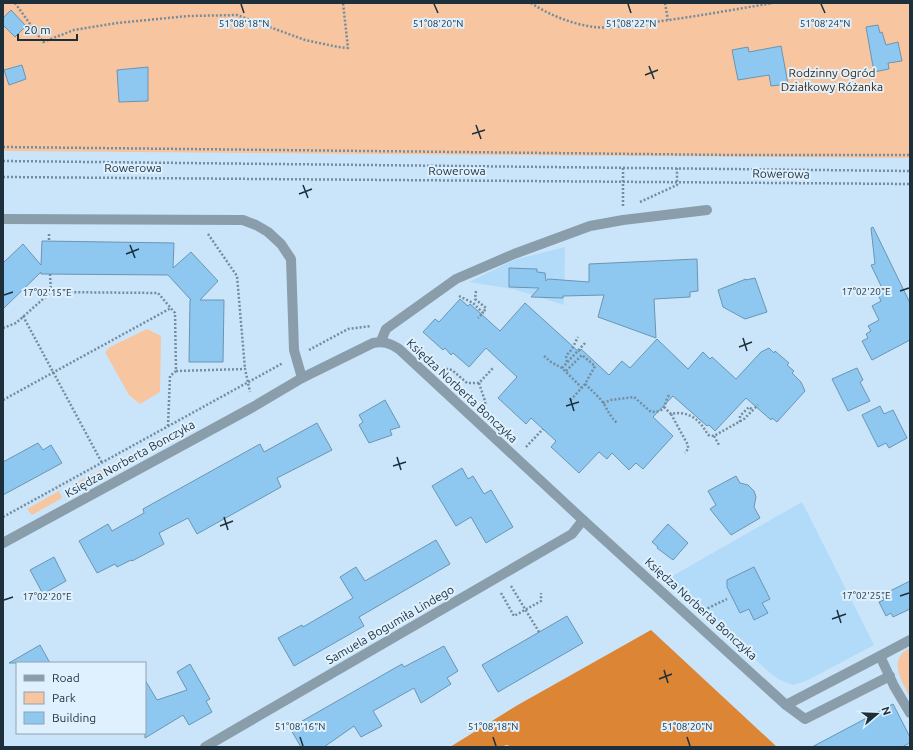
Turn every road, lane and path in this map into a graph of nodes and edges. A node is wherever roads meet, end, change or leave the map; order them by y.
1 (15, 3) edge
2 (343, 3) edge
3 (531, 3) edge
4 (665, 3) edge
5 (773, 3) edge
6 (668, 20) junction
7 (3, 147) edge
8 (910, 155) edge
9 (3, 161) edge
10 (623, 168) junction
11 (677, 168) junction
12 (910, 171) edge
13 (3, 176) edge
14 (623, 181) junction
15 (677, 182) junction
16 (910, 184) edge
17 (623, 198) dead end
18 (638, 203) dead end
19 (706, 210) dead end
20 (3, 219) edge
21 (198, 220) junction
22 (50, 274) dead end
23 (476, 291) dead end
24 (51, 292) junction
25 (461, 298) dead end
26 (171, 308) junction
27 (483, 313) junction
28 (23, 316) junction
29 (478, 318) dead end
30 (3, 328) edge
31 (578, 337) dead end
32 (381, 341) junction
33 (586, 342) dead end
34 (544, 356) dead end
35 (567, 362) junction
36 (493, 368) dead end
37 (562, 368) junction
38 (245, 369) junction
39 (436, 370) dead end
40 (176, 371) junction
41 (54, 372) junction
42 (566, 372) junction
43 (302, 378) junction
44 (479, 383) junction
45 (586, 384) junction
46 (582, 388) junction
47 (669, 395) dead end
48 (3, 400) edge
49 (569, 402) dead end
50 (603, 403) junction
51 (758, 405) dead end
52 (253, 407) junction
53 (664, 407) junction
54 (753, 410) junction
55 (483, 414) dead end
56 (671, 414) junction
57 (740, 422) junction
58 (617, 423) dead end
59 (168, 426) dead end
60 (543, 429) dead end
61 (714, 436) junction
62 (719, 445) dead end
63 (685, 453) dead end
64 (516, 458) junction
65 (102, 463) dead end
66 (583, 520) junction
67 (3, 543) edge
68 (509, 584) dead end
69 (499, 589) dead end
70 (541, 593) dead end
71 (727, 600) dead end
72 (525, 610) junction
73 (703, 611) dead end
74 (539, 632) dead end
75 (910, 640) edge
76 (880, 656) junction
77 (890, 676) junction
78 (786, 705) junction
79 (910, 713) edge
80 (206, 747) edge

1 - 2 path
3 - 6 path
4 - 6 path
5 - 6 path
7 - 8 path
9 - 10 path
10 - 11 path
10 - 14 path
11 - 12 path
11 - 15 path
13 - 14 path, Rowerowa
14 - 15 path, Rowerowa
14 - 17 path
15 - 16 path, Rowerowa
15 - 18 path
19 - 32 street
20 - 21 street
21 - 38 path
21 - 43 street
22 - 24 path
23 - 27 path
24 - 26 path
24 - 28 path
25 - 27 path
26 - 40 path
26 - 41 path
27 - 29 path
28 - 30 path
28 - 41 path
31 - 35 path
32 - 43 street, Księdza Norberta Bonczyka
32 - 64 street, Księdza Norberta Bonczyka
33 - 35 path
34 - 37 path
35 - 37 path
36 - 44 path
37 - 42 path
38 - 40 path
38 - 52 path
39 - 44 path
40 - 59 path
41 - 48 path
41 - 65 path
42 - 45 path
42 - 46 path
43 - 52 street, Księdza Norberta Bonczyka
44 - 55 path
45 - 46 path
45 - 50 path
46 - 49 path
47 - 53 path
50 - 53 path
50 - 58 path
51 - 54 path
52 - 67 street, Księdza Norberta Bonczyka
53 - 56 path
54 - 57 path
54 - 57 path
56 - 61 path
56 - 63 path
57 - 61 path
60 - 64 path
61 - 62 path
64 - 66 street, Księdza Norberta Bonczyka
66 - 78 street, Księdza Norberta Bonczyka
66 - 80 street, Samuela Bogumiła Lindego
68 - 72 path
69 - 72 path
70 - 72 path
71 - 73 path
72 - 74 path
75 - 76 street
76 - 77 street
76 - 78 street
77 - 78 street, Księdza Norberta Bonczyka
77 - 79 street

